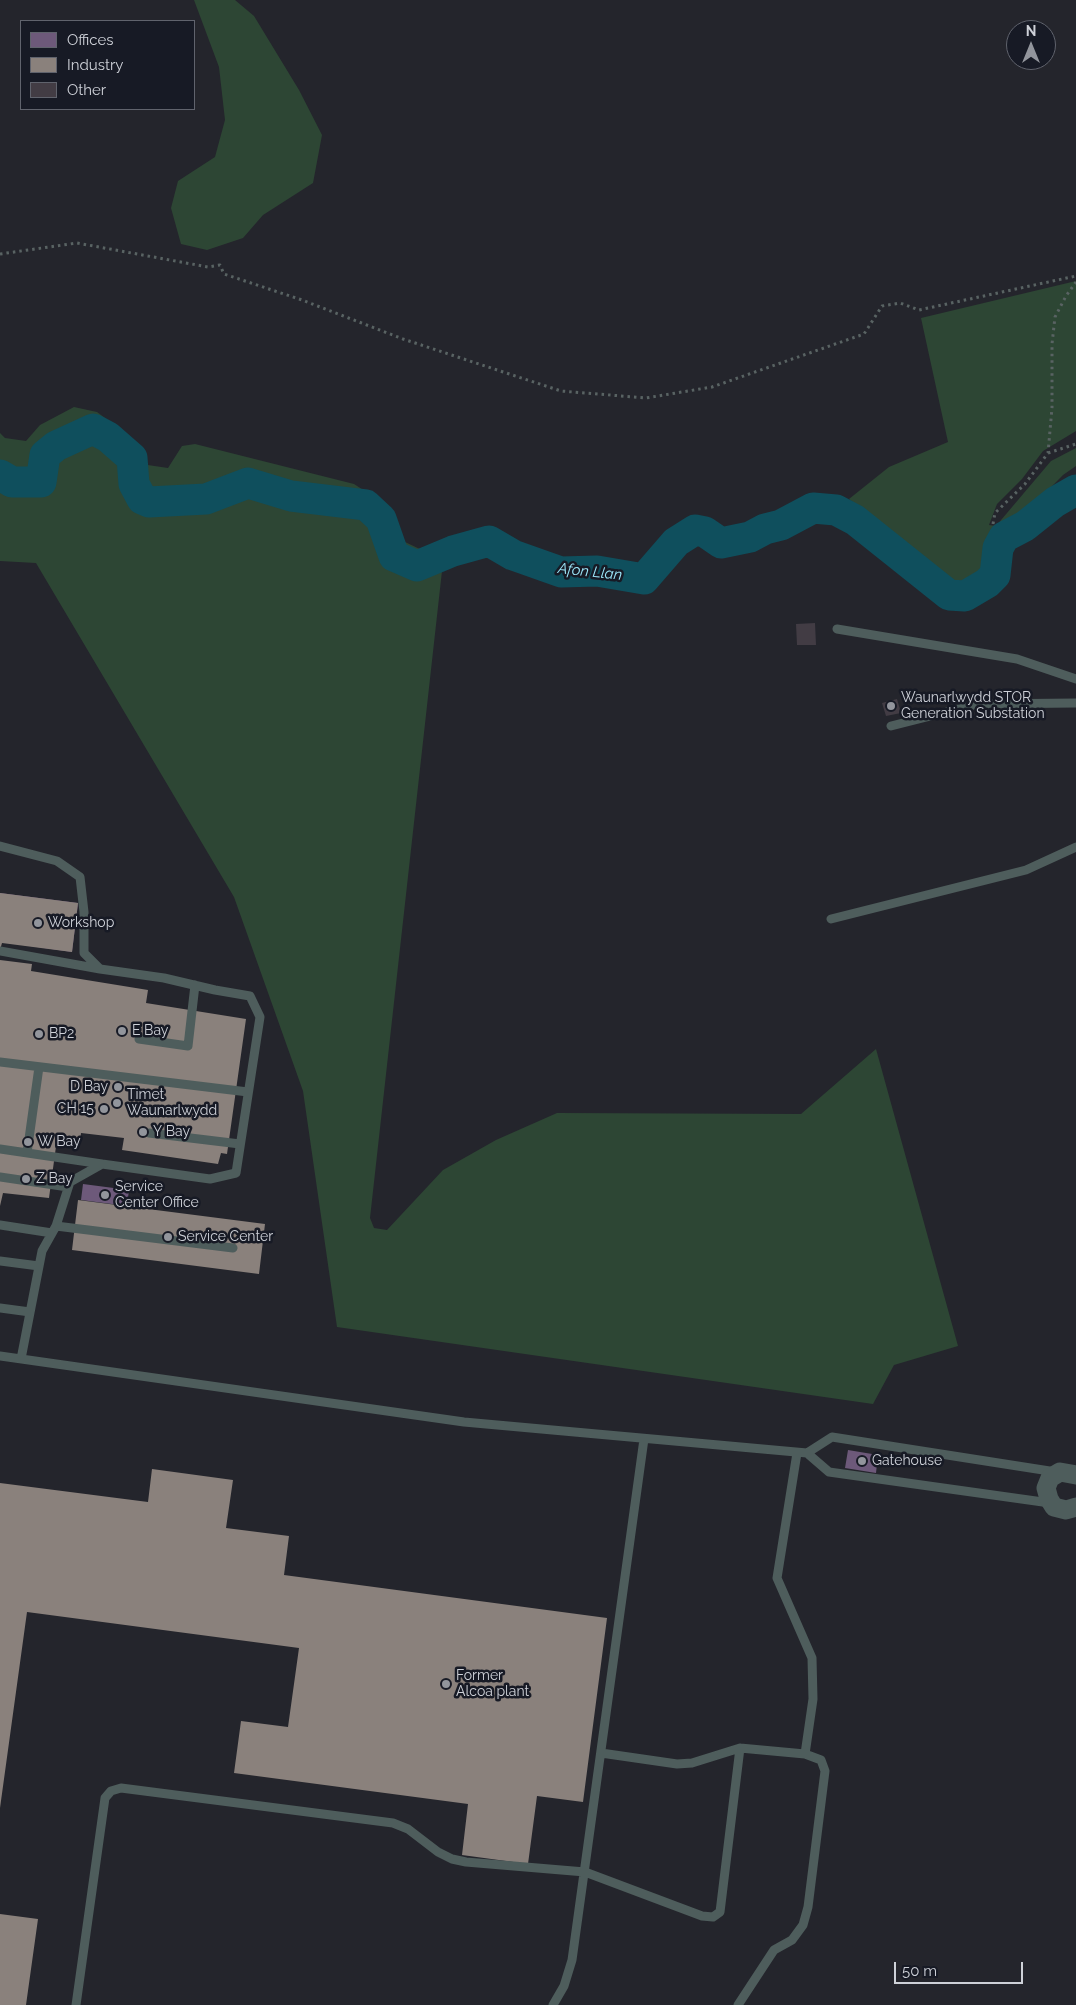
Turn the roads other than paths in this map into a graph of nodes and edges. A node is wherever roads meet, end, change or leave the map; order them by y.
1 (837, 629) dead end
2 (1076, 679) edge
3 (1076, 703) edge
4 (891, 726) dead end
5 (0, 846) edge
6 (1076, 847) edge
7 (831, 919) dead end
8 (0, 951) edge
9 (100, 969) junction
10 (195, 985) junction
11 (139, 1039) dead end
12 (0, 1062) edge
13 (39, 1067) junction
14 (248, 1092) junction
15 (149, 1133) dead end
16 (240, 1144) junction
17 (0, 1149) edge
18 (27, 1153) junction
19 (102, 1164) junction
20 (0, 1177) edge
21 (68, 1187) junction
22 (0, 1225) edge
23 (54, 1230) junction
24 (233, 1248) dead end
25 (0, 1261) edge
26 (39, 1266) junction
27 (0, 1308) edge
28 (30, 1312) junction
29 (0, 1356) edge
30 (21, 1359) junction
31 (644, 1439) junction
32 (797, 1453) junction
33 (807, 1454) junction
34 (1068, 1474) edge
35 (1050, 1503) junction
36 (1076, 1507) edge
37 (740, 1748) junction
38 (601, 1753) junction
39 (805, 1754) junction
40 (585, 1872) junction
41 (76, 2005) edge
42 (553, 2005) edge
43 (738, 2005) edge

1 - 2 lane
3 - 4 lane
5 - 9 lane
6 - 7 lane
8 - 9 lane
9 - 10 lane
10 - 11 lane
10 - 14 lane
12 - 13 lane
13 - 14 lane
13 - 18 lane
14 - 16 lane
15 - 16 lane
16 - 19 lane
17 - 18 lane
18 - 19 lane
19 - 21 lane
20 - 21 lane
21 - 23 lane
22 - 23 lane
23 - 24 lane
23 - 26 lane
25 - 26 lane
26 - 28 lane
27 - 28 lane
28 - 30 lane
29 - 30 lane
30 - 31 lane
31 - 32 lane
31 - 38 lane
32 - 33 lane
32 - 39 lane
33 - 34 lane
33 - 35 lane
34 - 35 street
35 - 36 street
37 - 38 lane
37 - 39 lane
37 - 40 lane
38 - 40 lane
39 - 43 lane
40 - 41 lane
40 - 42 lane

